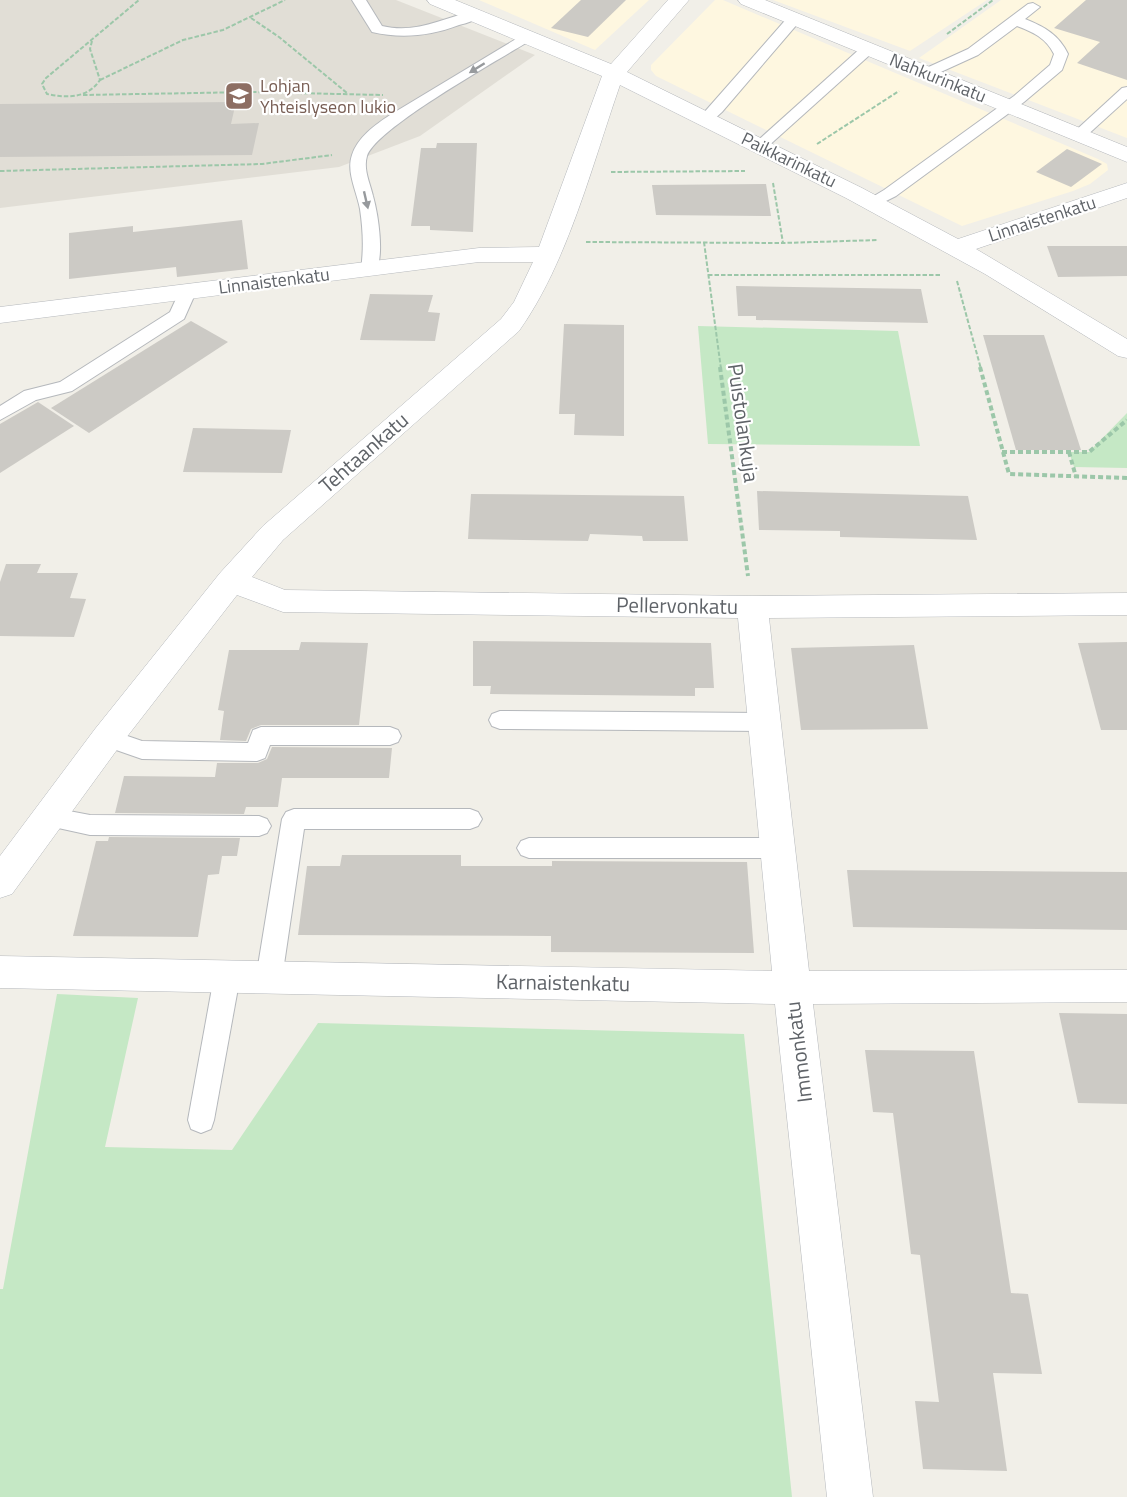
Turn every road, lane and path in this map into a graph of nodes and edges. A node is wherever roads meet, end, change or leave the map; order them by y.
1 (139, 0) edge
2 (285, 0) edge
3 (359, 0) edge
4 (436, 0) edge
5 (679, 0) edge
6 (748, 0) edge
7 (1033, 7) dead end
8 (473, 15) junction
9 (251, 18) junction
10 (794, 20) junction
11 (1015, 21) junction
12 (526, 37) junction
13 (92, 41) junction
14 (868, 49) junction
15 (927, 73) junction
16 (613, 74) junction
17 (100, 80) junction
18 (899, 91) dead end
19 (1127, 91) edge
20 (348, 94) junction
21 (82, 95) junction
22 (425, 100) junction
23 (1009, 107) junction
24 (706, 119) junction
25 (1079, 135) junction
26 (815, 145) dead end
27 (760, 146) junction
28 (360, 152) junction
29 (1127, 155) edge
30 (0, 171) edge
31 (748, 171) dead end
32 (578, 173) junction
33 (772, 182) dead end
34 (1127, 190) edge
35 (872, 202) junction
36 (885, 240) dead end
37 (704, 242) junction
38 (783, 243) junction
39 (551, 248) junction
40 (956, 248) junction
41 (369, 269) junction
42 (708, 275) junction
43 (944, 275) dead end
44 (955, 275) dead end
45 (186, 292) junction
46 (0, 315) edge
47 (1127, 350) edge
48 (0, 414) edge
49 (1127, 420) edge
50 (1001, 452) junction
51 (1069, 452) junction
52 (1076, 477) junction
53 (1127, 478) edge
54 (231, 580) junction
55 (1127, 604) edge
56 (752, 607) junction
57 (500, 720) dead end
58 (764, 722) junction
59 (390, 736) dead end
60 (107, 738) junction
61 (48, 817) junction
62 (470, 819) dead end
63 (259, 826) dead end
64 (529, 848) dead end
65 (777, 848) junction
66 (0, 883) edge
67 (0, 972) edge
68 (227, 977) junction
69 (269, 978) junction
70 (1127, 986) edge
71 (792, 988) junction
72 (201, 1120) dead end
73 (850, 1497) edge

1 - 13 path
2 - 9 path
3 - 8 lane
4 - 8 street, Paikkarinkatu
5 - 16 street, Tehtaankatu
6 - 10 street, Nahkurinkatu
7 - 11 lane
8 - 12 street, Paikkarinkatu
9 - 17 path
9 - 20 path
10 - 14 street, Nahkurinkatu
10 - 24 lane
11 - 15 lane
11 - 23 lane
12 - 16 street, Paikkarinkatu
12 -> 22 lane
13 - 17 path
13 - 21 path
14 - 15 street, Nahkurinkatu
14 - 27 lane
15 - 23 street, Nahkurinkatu
16 - 24 street, Paikkarinkatu
16 - 32 street, Tehtaankatu
17 - 21 path
18 - 26 path
19 - 25 lane
20 - 21 path
20 - 22 path
22 - 28 lane
23 - 25 street, Nahkurinkatu
23 - 35 lane
24 - 27 street, Paikkarinkatu
25 - 29 street, Nahkurinkatu
27 - 35 street, Paikkarinkatu
28 - 30 path
28 -> 41 lane
31 - 32 path
32 - 39 street, Tehtaankatu
33 - 38 path
34 - 40 street, Linnaistenkatu
35 - 40 street, Paikkarinkatu
36 - 38 path
37 - 38 path
37 - 39 path
37 - 42 path, Puistolankuja
39 - 41 street, Linnaistenkatu
39 - 54 street, Tehtaankatu
40 - 47 street, Paikkarinkatu
41 - 45 street, Linnaistenkatu
42 - 43 path
42 - 56 path, Puistolankuja
44 - 50 path
45 - 46 street, Linnaistenkatu
45 - 48 lane
49 - 51 path
50 - 51 path
50 - 52 path
51 - 52 path
52 - 53 path
54 - 56 street, Pellervonkatu
54 - 60 street, Tehtaankatu
55 - 56 street, Pellervonkatu
56 - 58 street, Immonkatu
57 - 58 lane
58 - 65 street, Immonkatu
59 - 60 lane
60 - 61 street, Tehtaankatu
61 - 63 lane
61 - 66 street, Tehtaankatu
62 - 69 lane
64 - 65 lane
65 - 71 street, Immonkatu
67 - 68 street, Karnaistenkatu
68 - 69 street, Karnaistenkatu
68 - 72 lane
69 - 71 street, Karnaistenkatu
70 - 71 street, Karnaistenkatu
71 - 73 street, Immonkatu

